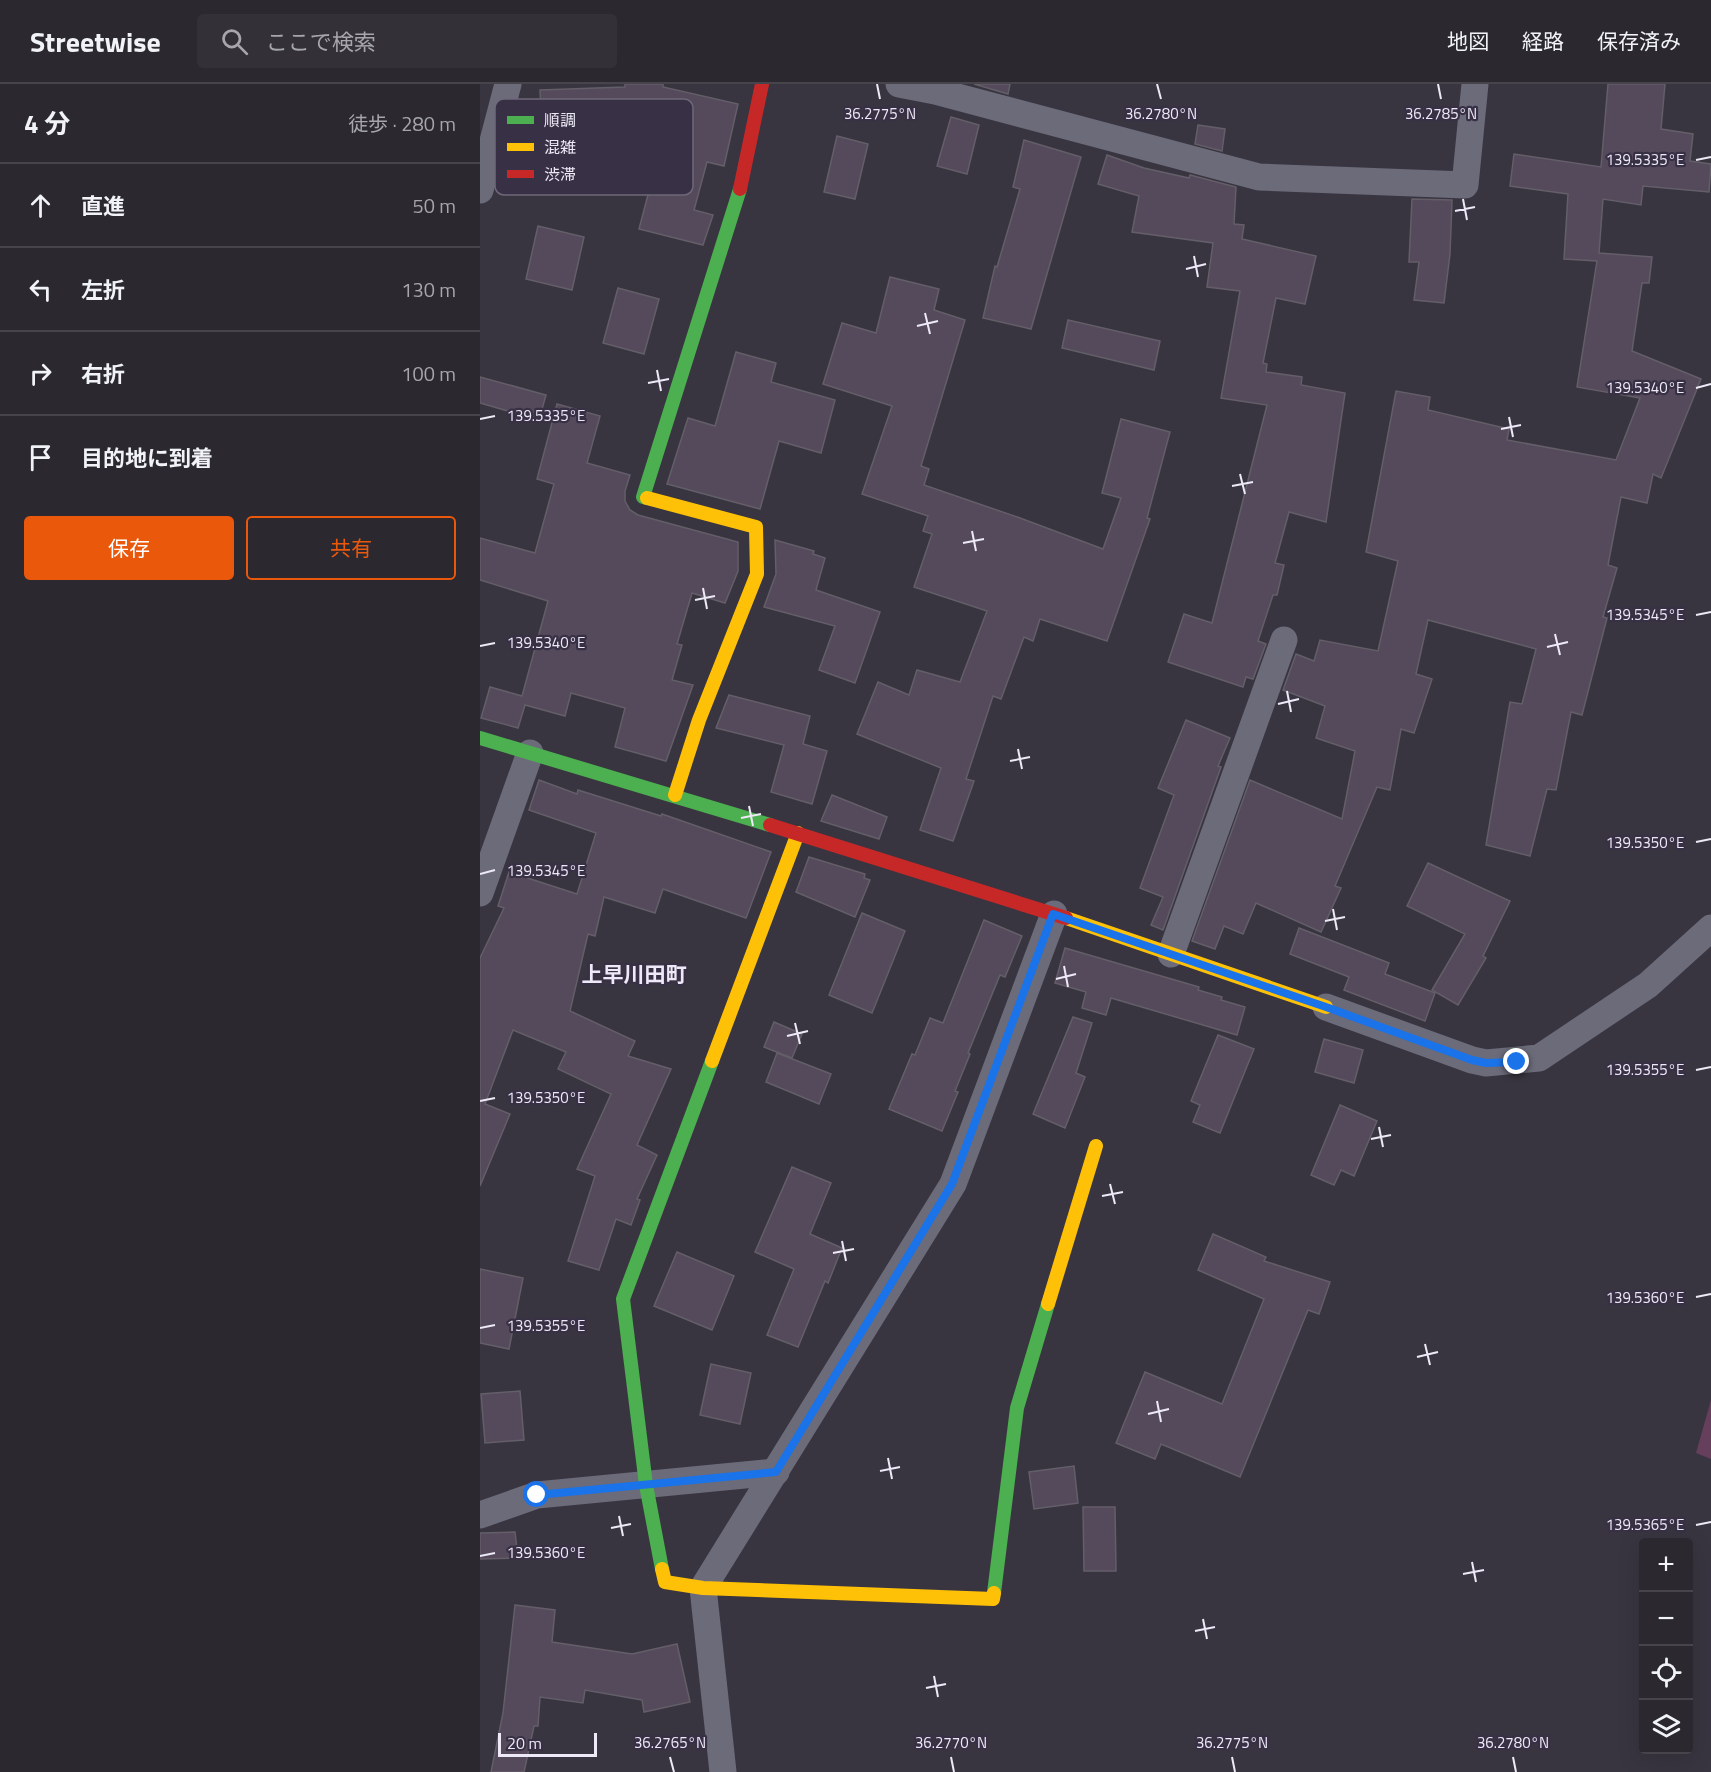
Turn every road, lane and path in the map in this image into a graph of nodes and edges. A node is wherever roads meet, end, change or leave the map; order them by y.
1 (508, 84) edge
2 (762, 84) edge
3 (899, 84) edge
4 (1475, 84) edge
5 (504, 99) edge
6 (495, 133) edge
7 (480, 190) edge
8 (1284, 640) dead end
9 (480, 738) edge
10 (530, 753) junction
11 (675, 795) junction
12 (798, 833) junction
13 (480, 893) edge
14 (1053, 914) junction
15 (1711, 928) edge
16 (1171, 954) junction
17 (1326, 1007) joint
18 (1096, 1146) dead end
19 (776, 1472) junction
20 (646, 1485) junction
21 (480, 1515) edge
22 (703, 1588) junction
23 (723, 1772) edge

1 - 5 street
2 - 11 street
3 - 4 street
6 - 7 street
8 - 16 street
9 - 10 street
10 - 11 street
10 - 13 street
11 - 12 street
12 - 14 street
12 - 20 street
14 - 16 street
14 - 19 street
15 - 17 street
16 - 17 street
18 - 22 street
19 - 20 street
19 - 22 street
20 - 21 street
20 - 22 street
22 - 23 street

